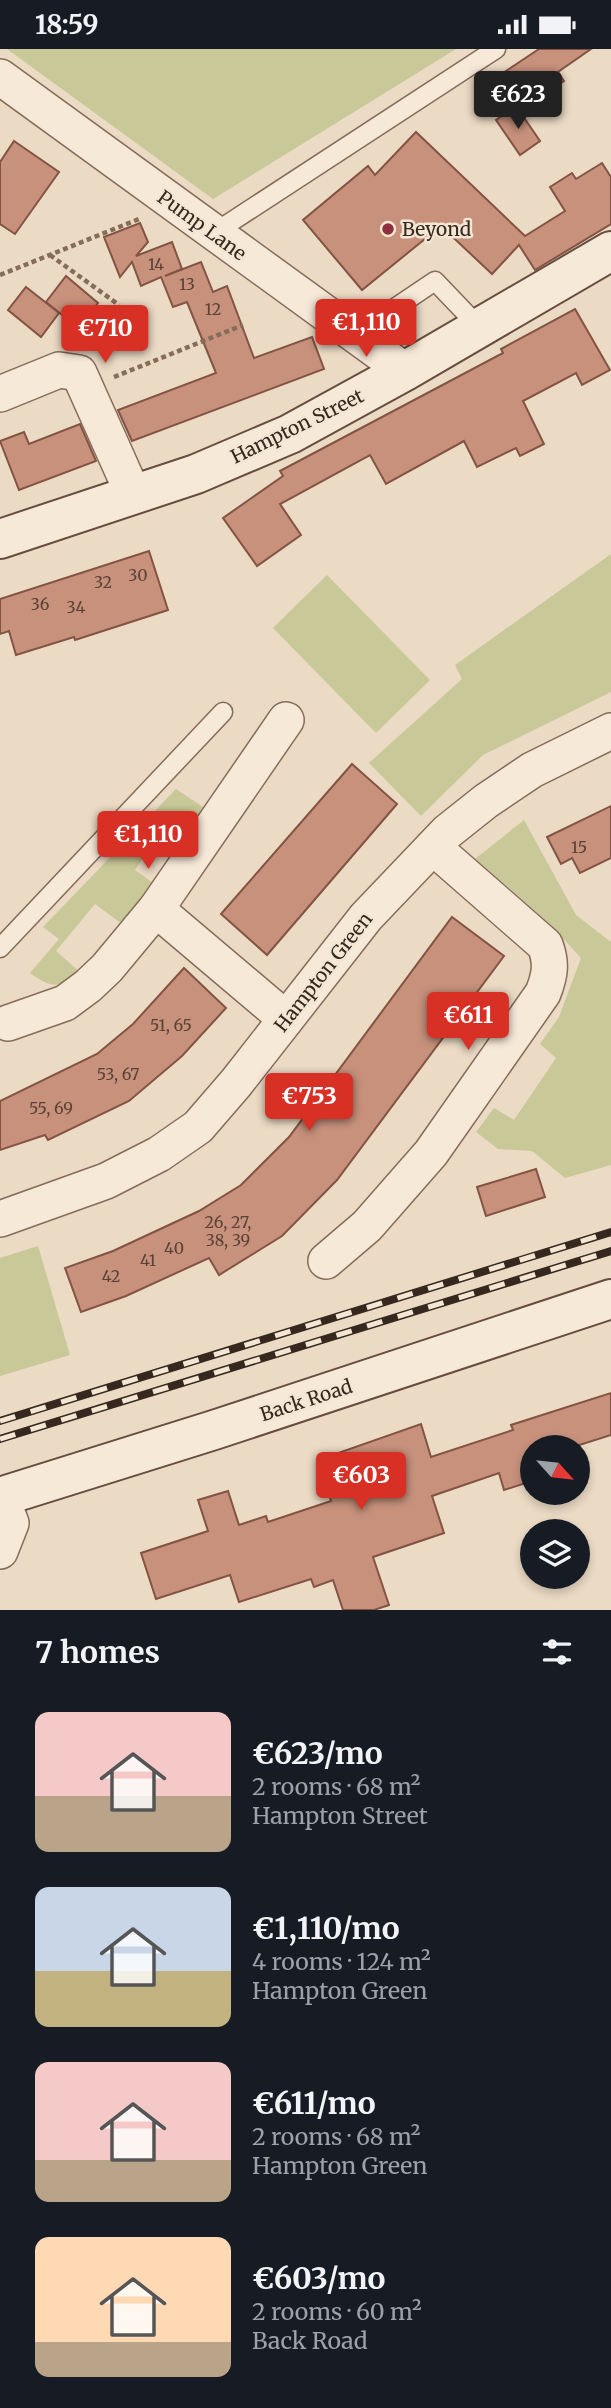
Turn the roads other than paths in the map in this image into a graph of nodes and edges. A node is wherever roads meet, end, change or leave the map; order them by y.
1 (496, 49) edge
2 (0, 77) edge
3 (215, 233) junction
4 (611, 251) edge
5 (380, 318) dead end
6 (480, 328) junction
7 (405, 371) junction
8 (0, 394) edge
9 (133, 494) junction
10 (0, 539) edge
11 (223, 712) dead end
12 (286, 720) dead end
13 (611, 731) edge
14 (433, 847) junction
15 (156, 909) junction
16 (0, 948) edge
17 (286, 1019) junction
18 (8, 1023) dead end
19 (0, 1219) edge
20 (326, 1261) dead end
21 (611, 1299) edge
22 (1, 1497) edge
23 (0, 1551) edge

1 - 3 lane
2 - 3 street, Pump Lane
3 - 7 street, Pump Lane
4 - 6 street, Hampton Street
5 - 6 lane
6 - 7 street, Hampton Street
7 - 9 street, Hampton Street
8 - 9 street
9 - 10 street, Hampton Street
11 - 16 lane
12 - 15 street
13 - 14 street, Hampton Green
14 - 17 street, Hampton Green
14 - 20 street
15 - 17 street
15 - 18 street
17 - 19 street, Hampton Green
21 - 22 street, Back Road
22 - 23 street

